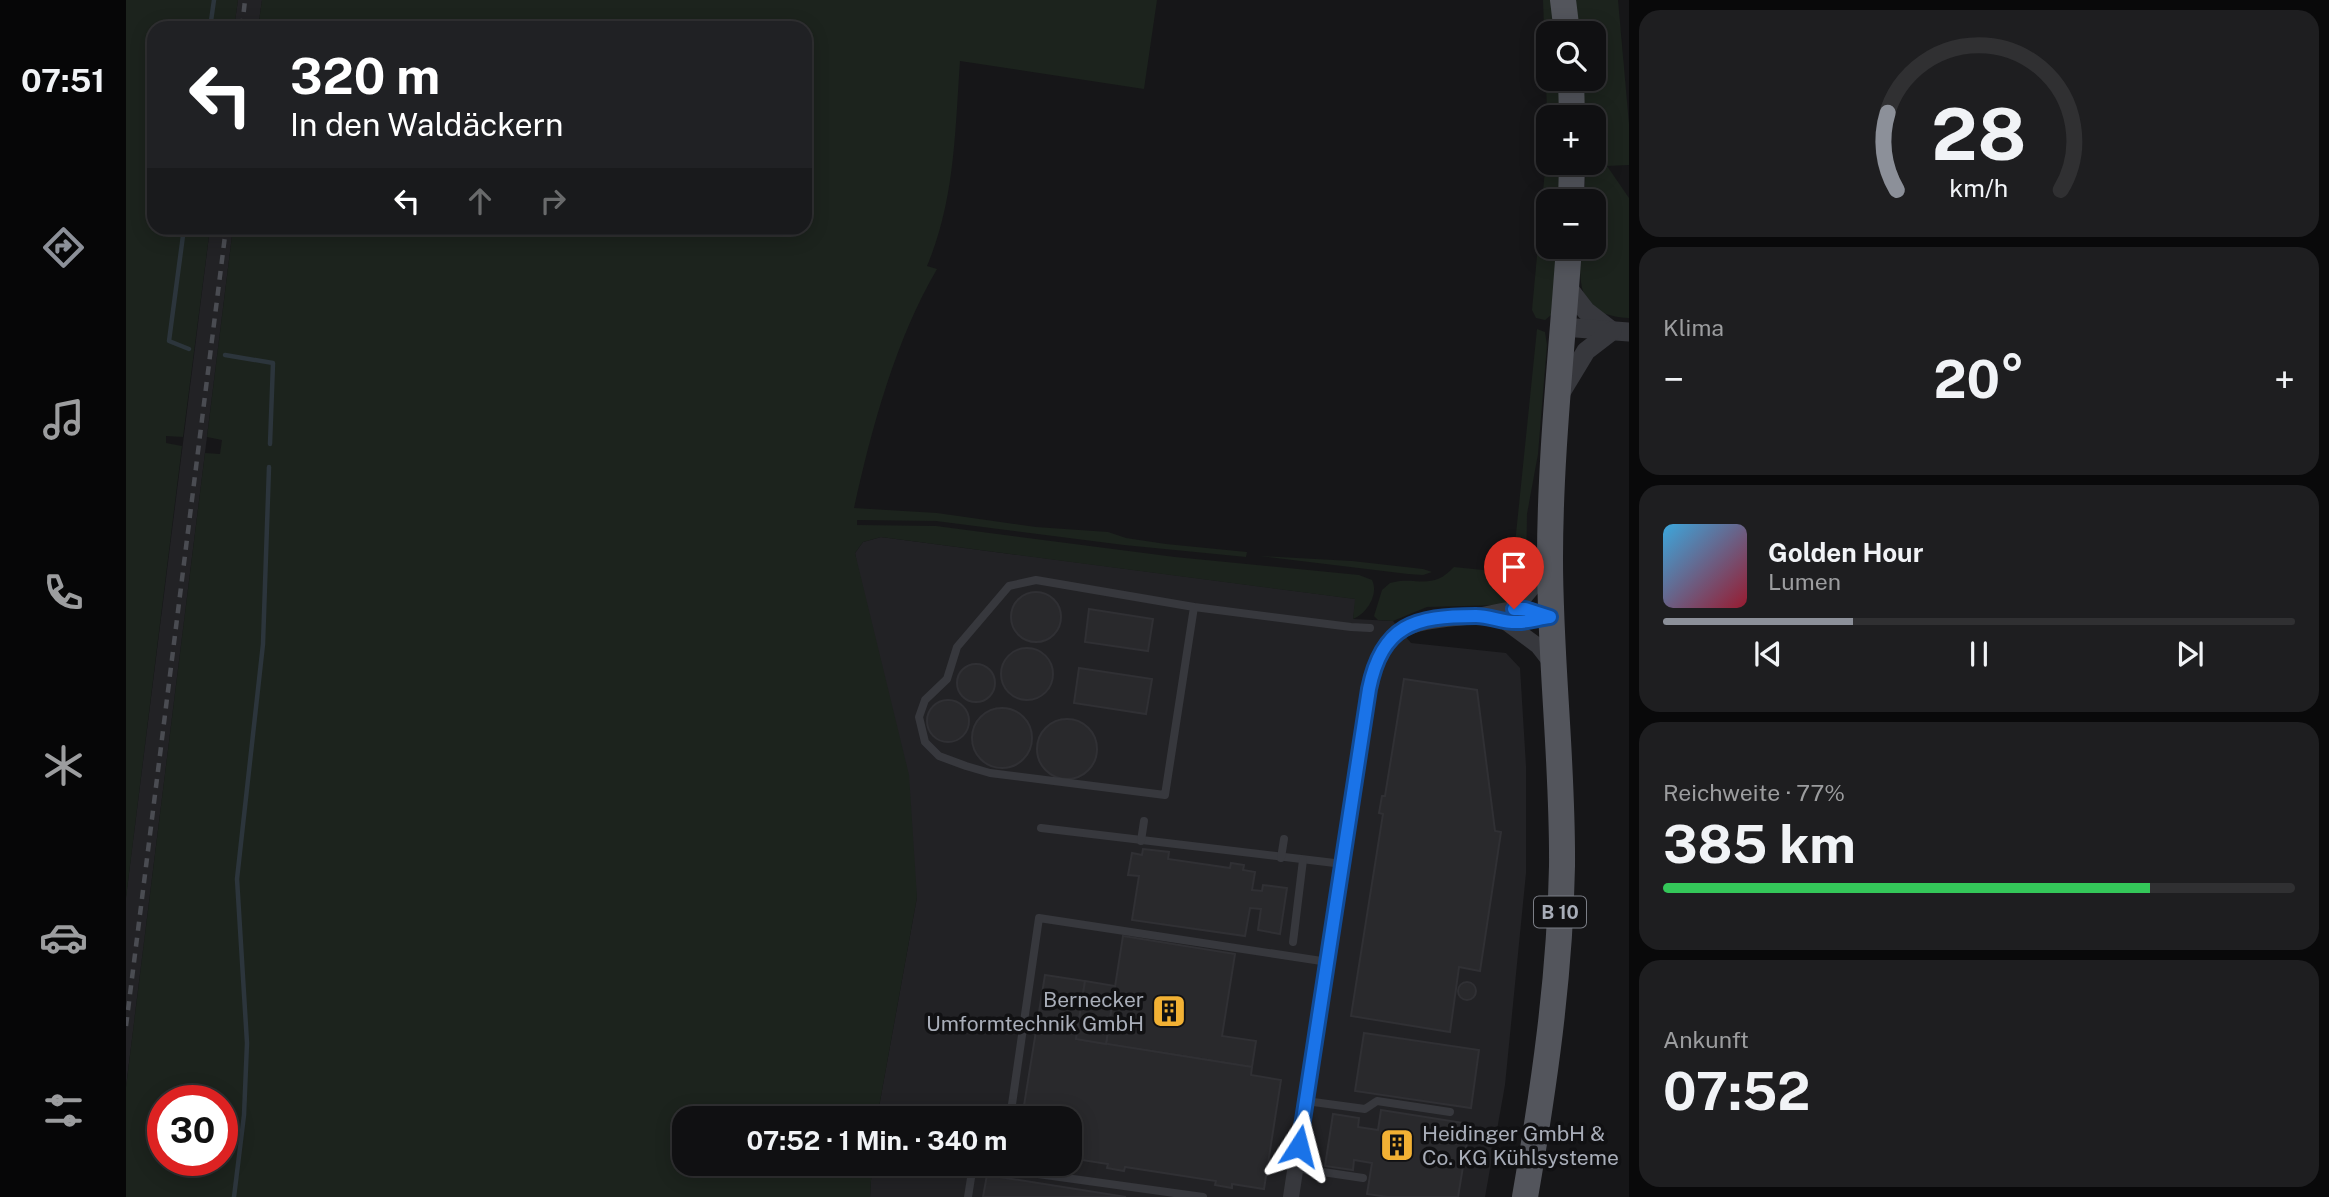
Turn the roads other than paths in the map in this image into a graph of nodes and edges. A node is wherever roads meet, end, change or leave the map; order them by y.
1 (1563, 0) edge
2 (1566, 21) edge
3 (1568, 259) edge
4 (1566, 285) junction
5 (1563, 327) junction
6 (1620, 331) edge
7 (1558, 397) junction
8 (1550, 555) junction
9 (1194, 607) junction
10 (1510, 615) junction
11 (1550, 617) junction
12 (1370, 628) dead end
13 (1552, 665) junction
14 (1143, 821) dead end
15 (1041, 828) dead end
16 (1284, 839) dead end
17 (1141, 841) junction
18 (1281, 858) junction
19 (1303, 860) junction
20 (1343, 864) junction
21 (1293, 942) dead end
22 (1328, 962) junction
23 (1306, 1101) junction
24 (1012, 1106) edge
25 (1450, 1112) dead end
26 (1296, 1168) junction
27 (971, 1176) edge
28 (1063, 1176) edge
29 (1363, 1178) dead end
30 (968, 1197) edge
31 (1203, 1197) edge
32 (1292, 1197) edge
33 (1525, 1197) edge

1 - 2 main road
3 - 4 main road, B 10
4 - 5 main road, B 10
4 - 6 street
5 - 6 street
5 - 7 main road, B 10
6 - 7 street
7 - 8 main road, B 10
8 - 10 street
8 - 11 main road, B 10
9 - 9 lane
9 - 12 lane
10 - 11 street
10 - 13 street
10 - 20 street
11 - 13 main road, B 10
13 - 33 main road, B 10
14 - 17 lane
15 - 17 lane
16 - 18 lane
17 - 18 lane
18 - 19 lane
19 - 20 lane
19 - 21 lane
20 - 22 street
22 - 23 street
22 - 24 lane
23 - 25 lane
23 - 26 street
26 - 29 lane
26 - 32 street
27 - 30 lane
28 - 31 lane

